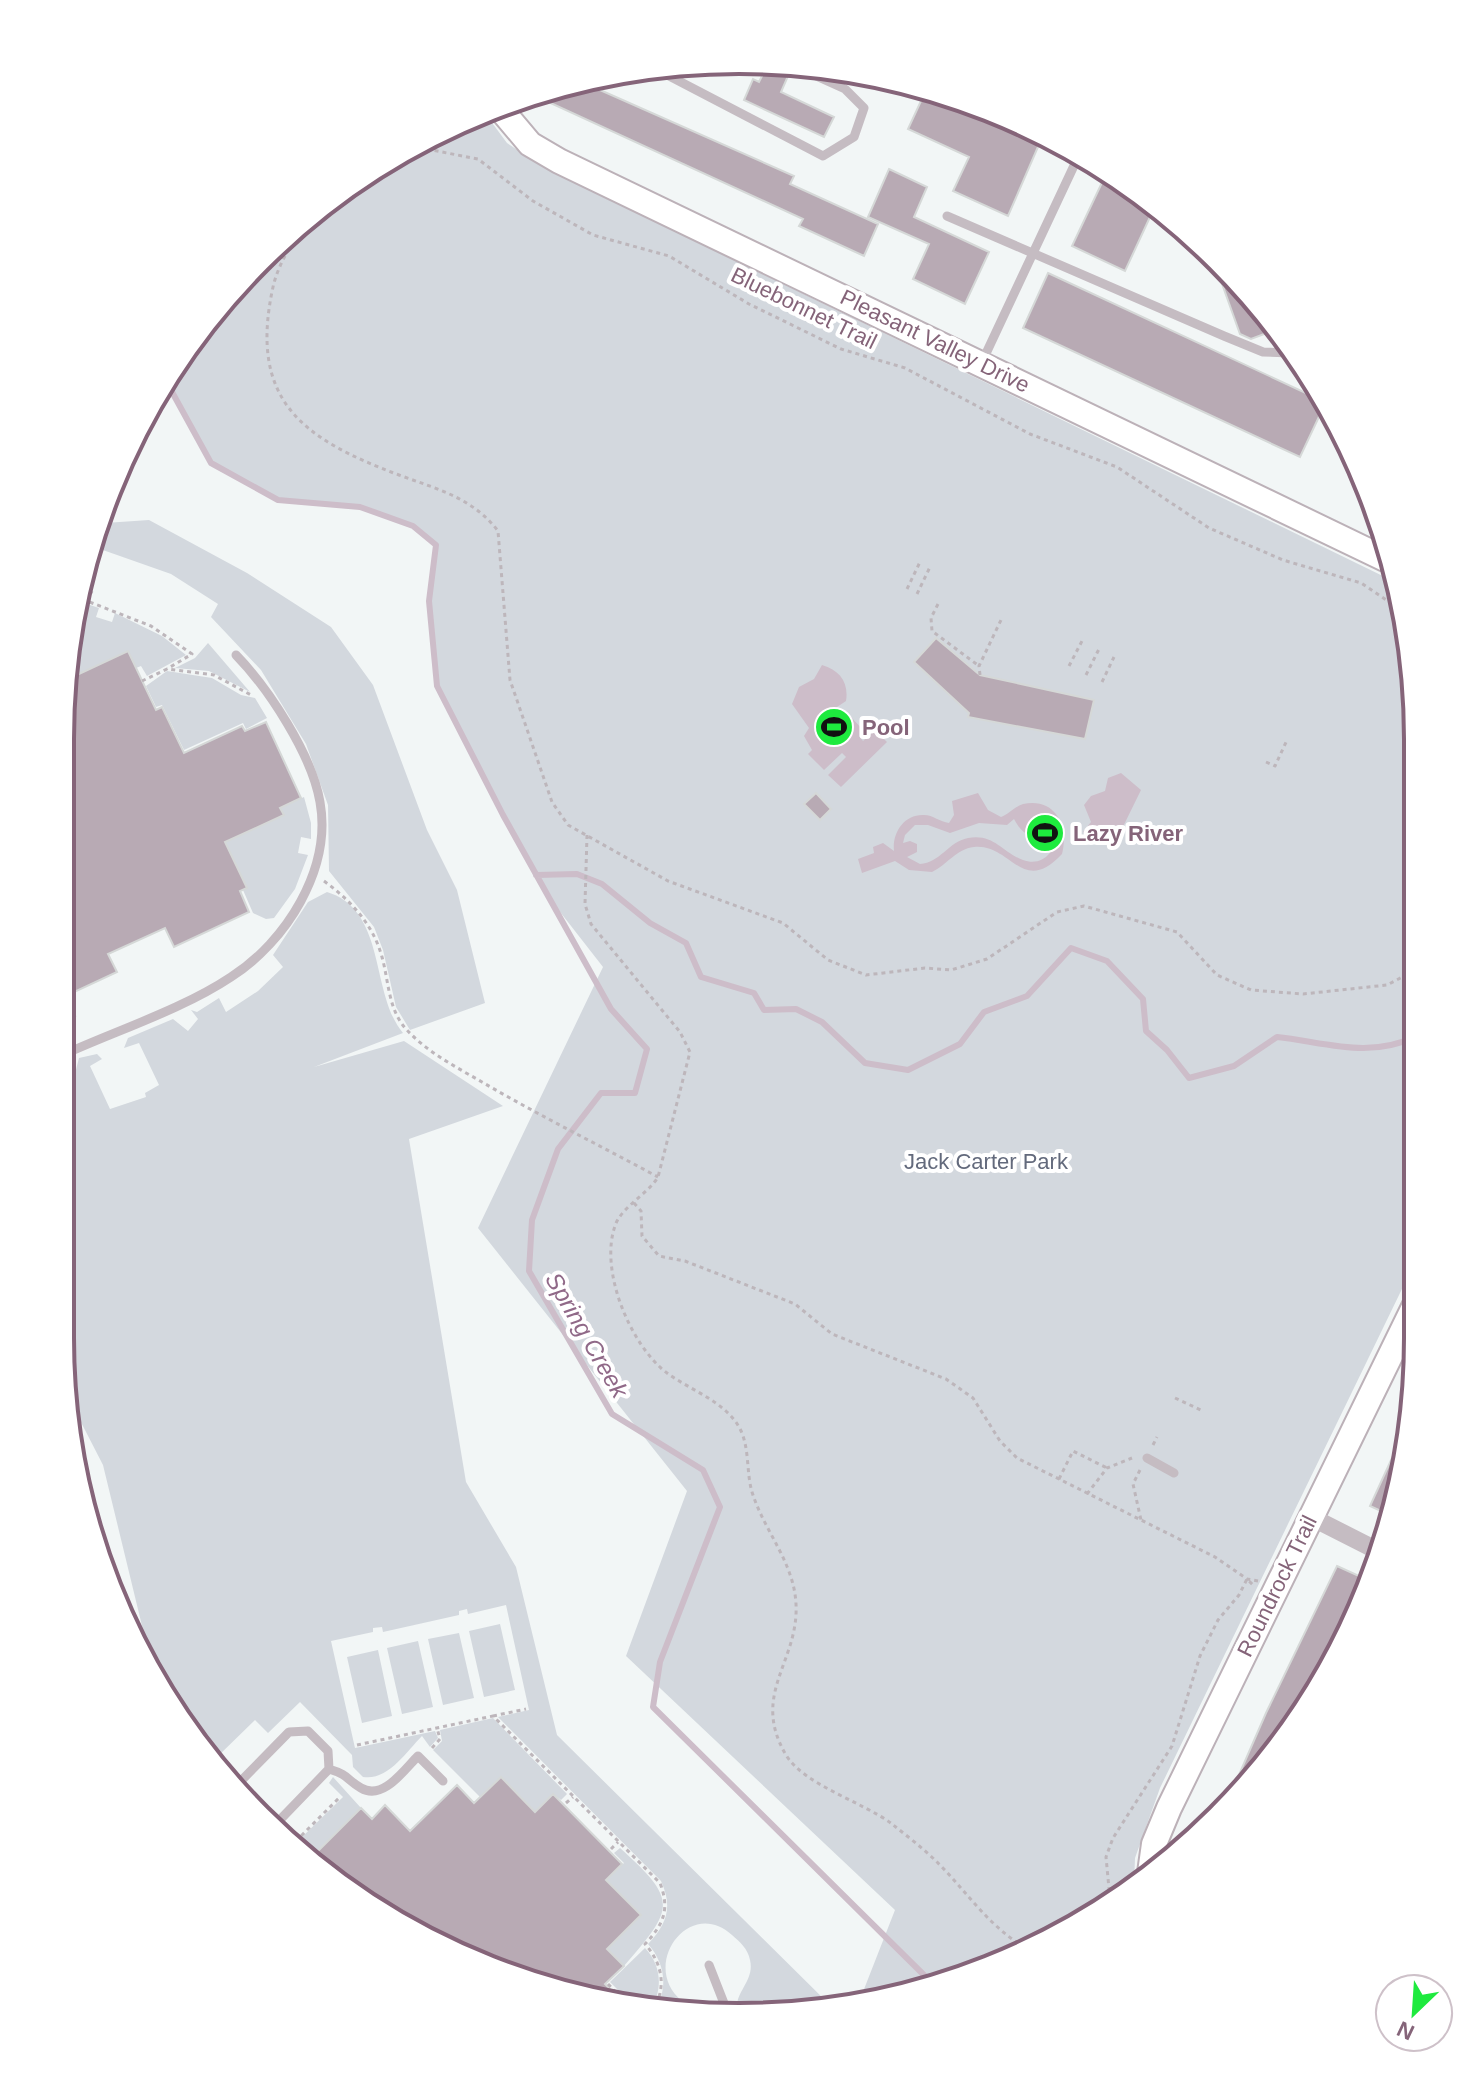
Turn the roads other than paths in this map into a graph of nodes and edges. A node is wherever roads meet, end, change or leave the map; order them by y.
1 (672, 78) edge
2 (825, 80) edge
3 (507, 116) edge
4 (1074, 165) edge
5 (947, 216) dead end
6 (1032, 253) junction
7 (1280, 353) edge
8 (981, 363) junction
9 (1378, 555) edge
10 (236, 655) dead end
11 (74, 1050) edge
12 (1404, 1327) edge
13 (1147, 1458) road end
14 (1174, 1473) dead end
15 (1311, 1517) junction
16 (1370, 1547) edge
17 (329, 1769) junction
18 (242, 1780) edge
19 (443, 1781) dead end
20 (281, 1819) edge
21 (1152, 1859) edge
22 (709, 1965) dead end
23 (724, 2003) edge

1 - 2 lane
3 - 8 street, Pleasant Valley Drive
4 - 6 lane
5 - 6 lane
6 - 7 lane
6 - 8 lane
8 - 9 street, Pleasant Valley Drive
10 - 11 lane
12 - 15 street, Roundrock Trail
13 - 14 lane
15 - 16 street
15 - 21 street, Roundrock Trail
17 - 18 lane
17 - 19 lane
17 - 20 lane
22 - 23 lane

